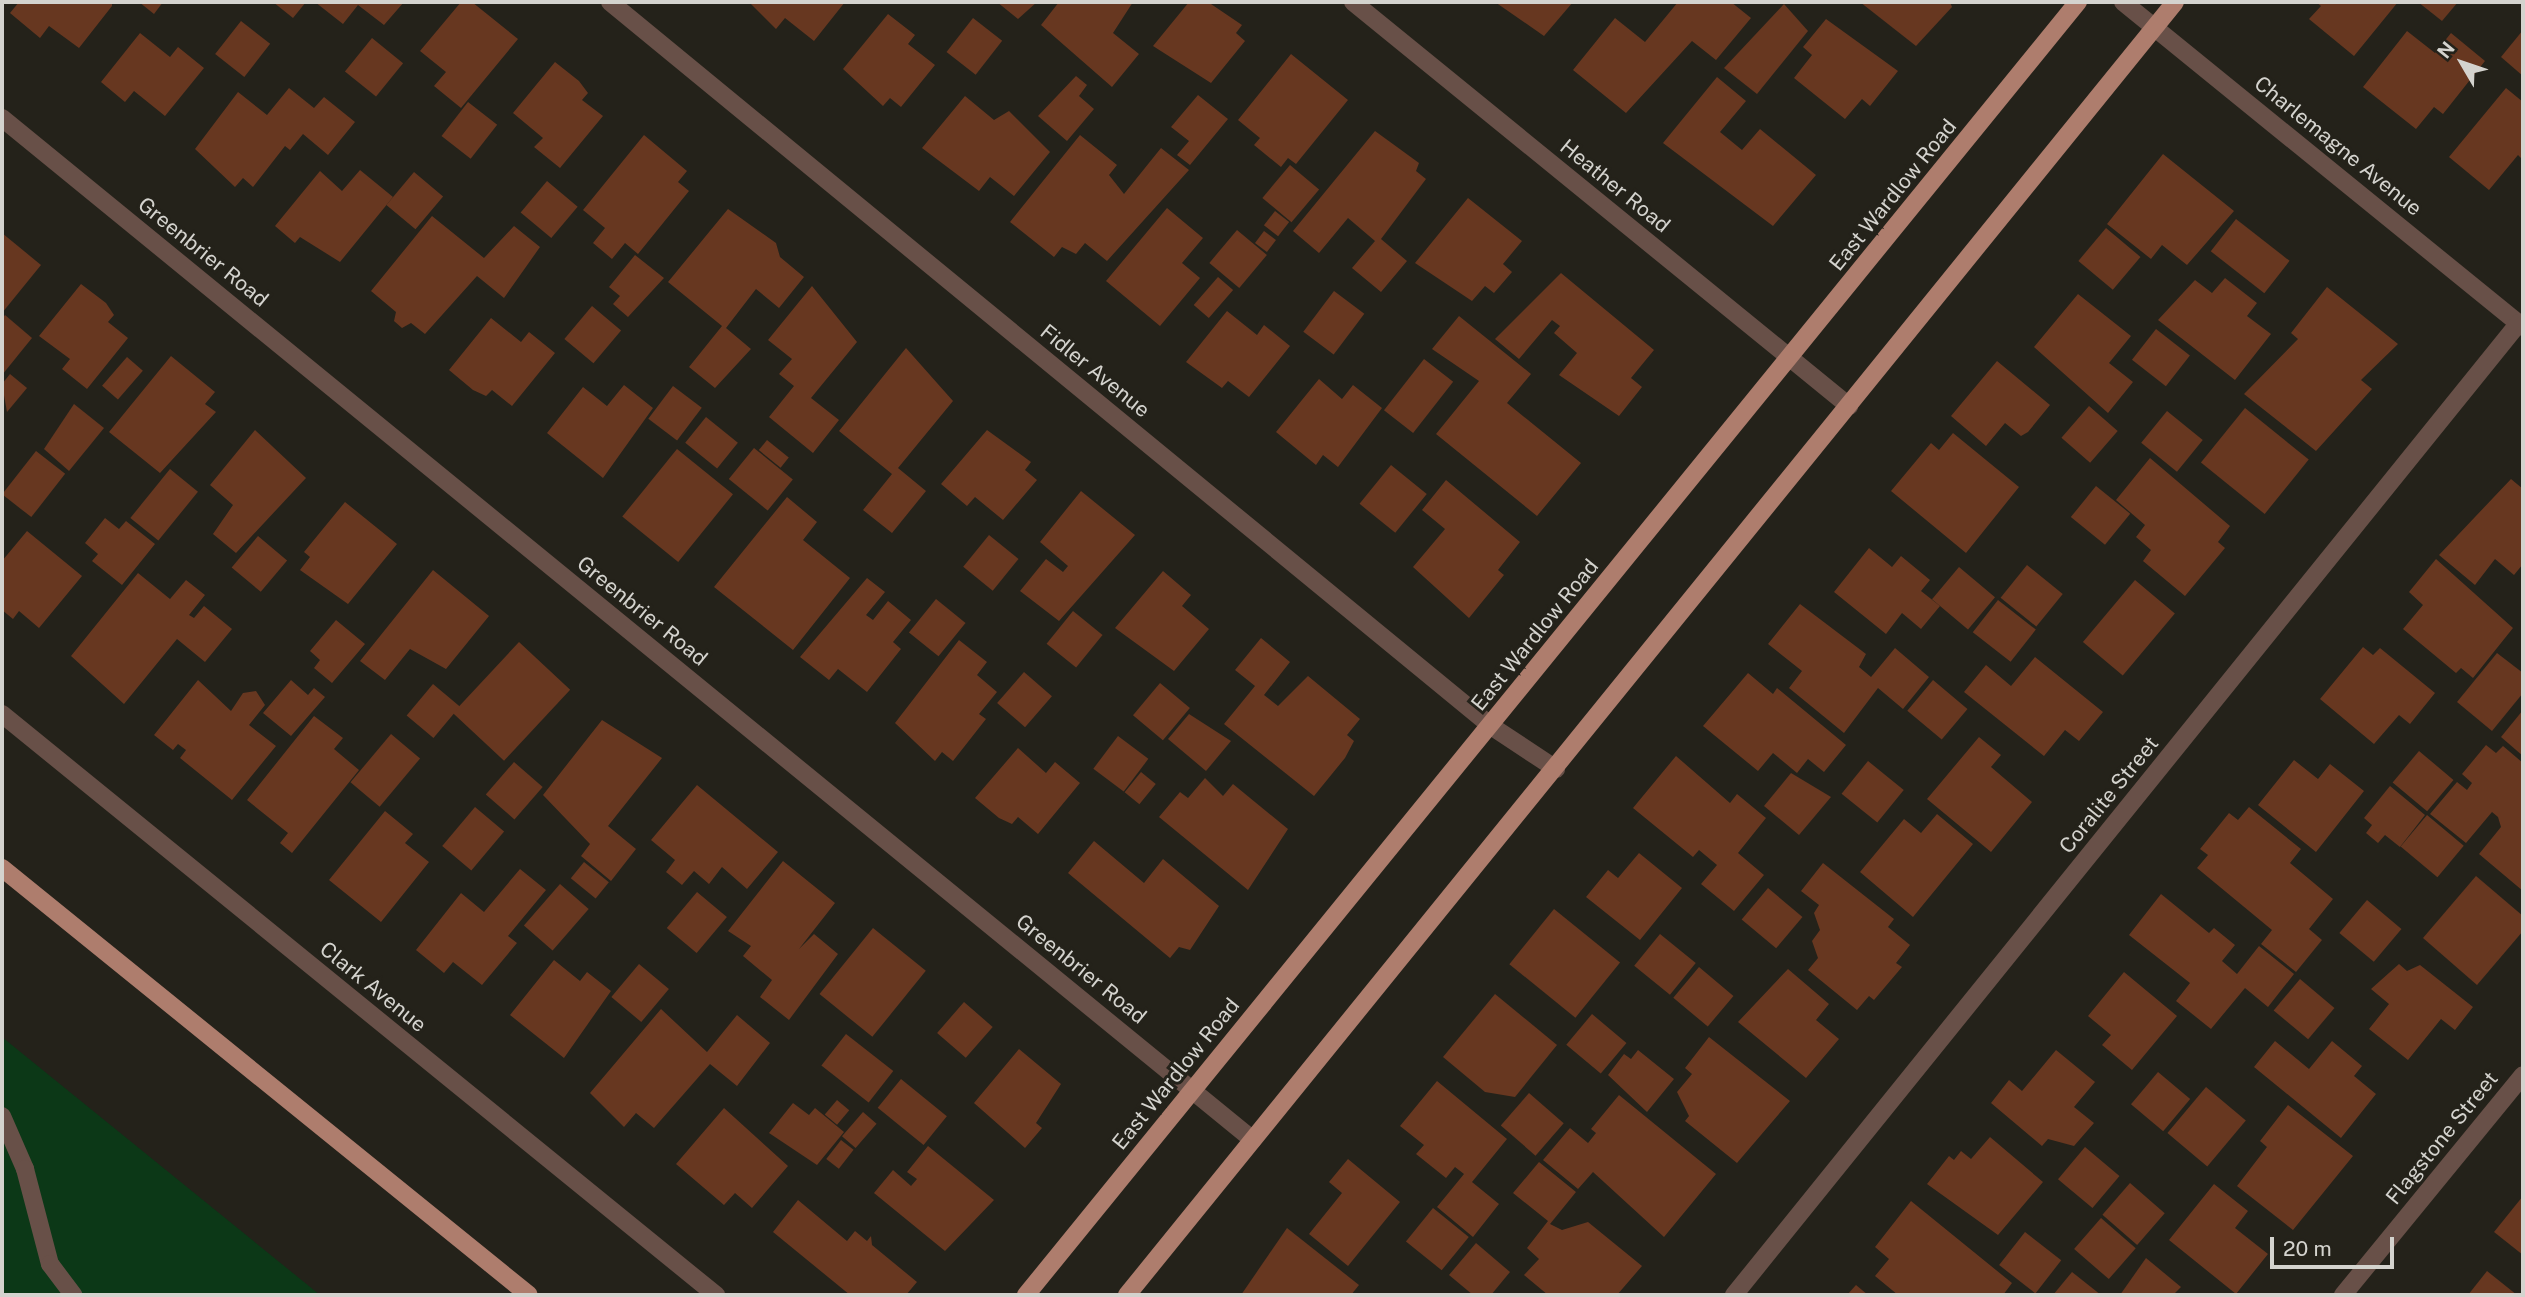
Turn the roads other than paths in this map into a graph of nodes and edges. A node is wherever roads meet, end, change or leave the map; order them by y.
1 (611, 2) edge
2 (1353, 2) edge
3 (2078, 2) edge
4 (2123, 2) edge
5 (2175, 2) edge
6 (2154, 27) junction
7 (2, 118) edge
8 (2521, 325) edge
9 (1791, 358) junction
10 (1849, 406) junction
11 (2, 714) edge
12 (1491, 726) junction
13 (1556, 769) junction
14 (2, 868) edge
15 (2523, 1075) edge
16 (1193, 1089) junction
17 (2, 1116) edge
18 (1253, 1140) junction
19 (73, 1295) edge
20 (529, 1295) edge
21 (716, 1295) edge
22 (1026, 1295) edge
23 (1127, 1295) edge
24 (1734, 1295) edge
25 (2343, 1295) edge

1 - 12 street, Fidler Avenue
2 - 9 street, Heather Road
3 - 9 main road, East Wardlow Road
4 - 6 street, Charlemagne Avenue
5 - 6 main road
6 - 8 street, Charlemagne Avenue
6 - 10 main road
7 - 16 street, Greenbrier Road
8 - 24 street, Coralite Street
9 - 10 street, Heather Road
9 - 12 main road, East Wardlow Road
10 - 13 main road
11 - 21 street, Clark Avenue
12 - 13 street, Fidler Avenue
12 - 16 main road, East Wardlow Road
13 - 18 main road
14 - 20 main road
15 - 25 street, Flagstone Street
16 - 18 street, Greenbrier Road
16 - 22 main road, East Wardlow Road
17 - 19 street
18 - 23 main road

